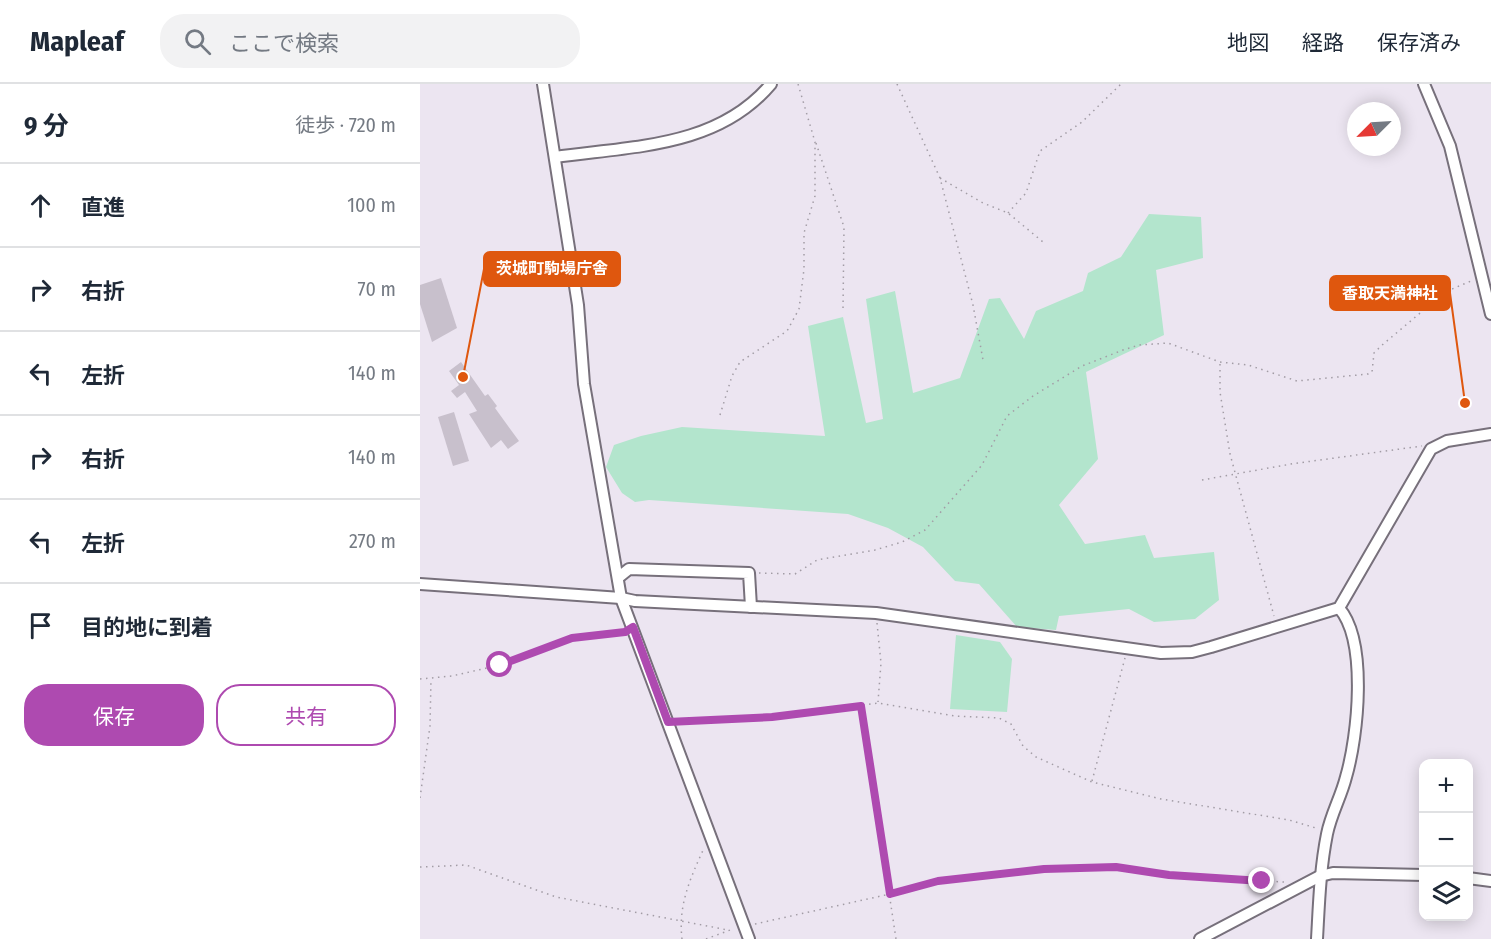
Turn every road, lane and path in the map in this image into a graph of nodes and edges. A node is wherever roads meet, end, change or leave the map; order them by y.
1 (543, 84) edge
2 (771, 84) edge
3 (798, 84) edge
4 (897, 84) edge
5 (1121, 84) edge
6 (1424, 84) edge
7 (815, 142) junction
8 (555, 157) junction
9 (940, 178) junction
10 (1008, 213) junction
11 (1042, 242) dead end
12 (1482, 278) junction
13 (843, 309) dead end
14 (1491, 314) edge
15 (983, 360) dead end
16 (1220, 362) junction
17 (720, 416) dead end
18 (1491, 434) edge
19 (1431, 449) junction
20 (1236, 476) junction
21 (1202, 480) dead end
22 (749, 573) junction
23 (619, 577) junction
24 (420, 584) edge
25 (621, 598) junction
26 (751, 607) junction
27 (1339, 608) junction
28 (876, 613) junction
29 (633, 627) junction
30 (1278, 628) junction
31 (1127, 650) junction
32 (431, 678) junction
33 (420, 679) edge
34 (878, 702) junction
35 (861, 706) junction
36 (668, 722) junction
37 (1092, 782) junction
38 (420, 798) edge
39 (1327, 833) junction
40 (710, 836) junction
41 (420, 867) edge
42 (1419, 875) edge
43 (1320, 876) junction
44 (1473, 879) edge
45 (1491, 881) edge
46 (1300, 886) junction
47 (890, 894) junction
48 (680, 921) junction
49 (744, 926) junction
50 (729, 930) junction
51 (682, 939) edge
52 (706, 939) edge
53 (749, 939) edge
54 (896, 939) edge
55 (1200, 939) edge
56 (1317, 939) edge

1 - 8 street
2 - 8 street
3 - 7 path
4 - 9 path
5 - 10 path
6 - 12 street
7 - 13 path
7 - 17 path
8 - 23 street
9 - 10 path
9 - 15 path
10 - 11 path
12 - 14 street
12 - 16 path
16 - 20 path
16 - 22 path
18 - 19 street
19 - 20 path
19 - 27 street
20 - 21 path
20 - 30 path
22 - 23 street
22 - 26 street
23 - 25 street
24 - 25 street
25 - 26 street
25 - 29 street
26 - 28 street
27 - 30 street
27 - 39 street
28 - 31 street
28 - 34 path
29 - 32 path
29 - 36 street
30 - 31 street
31 - 37 path
32 - 33 path
32 - 38 path
34 - 35 path
34 - 37 path
35 - 36 path
35 - 47 path
36 - 40 street
37 - 39 path
39 - 43 street
40 - 48 path
40 - 49 street
41 - 48 path
42 - 43 street
43 - 46 street
43 - 56 street
44 - 45 street
46 - 47 path
46 - 55 street
47 - 49 path
47 - 54 path
48 - 50 path
48 - 51 path
49 - 50 path
49 - 53 street
50 - 52 path

